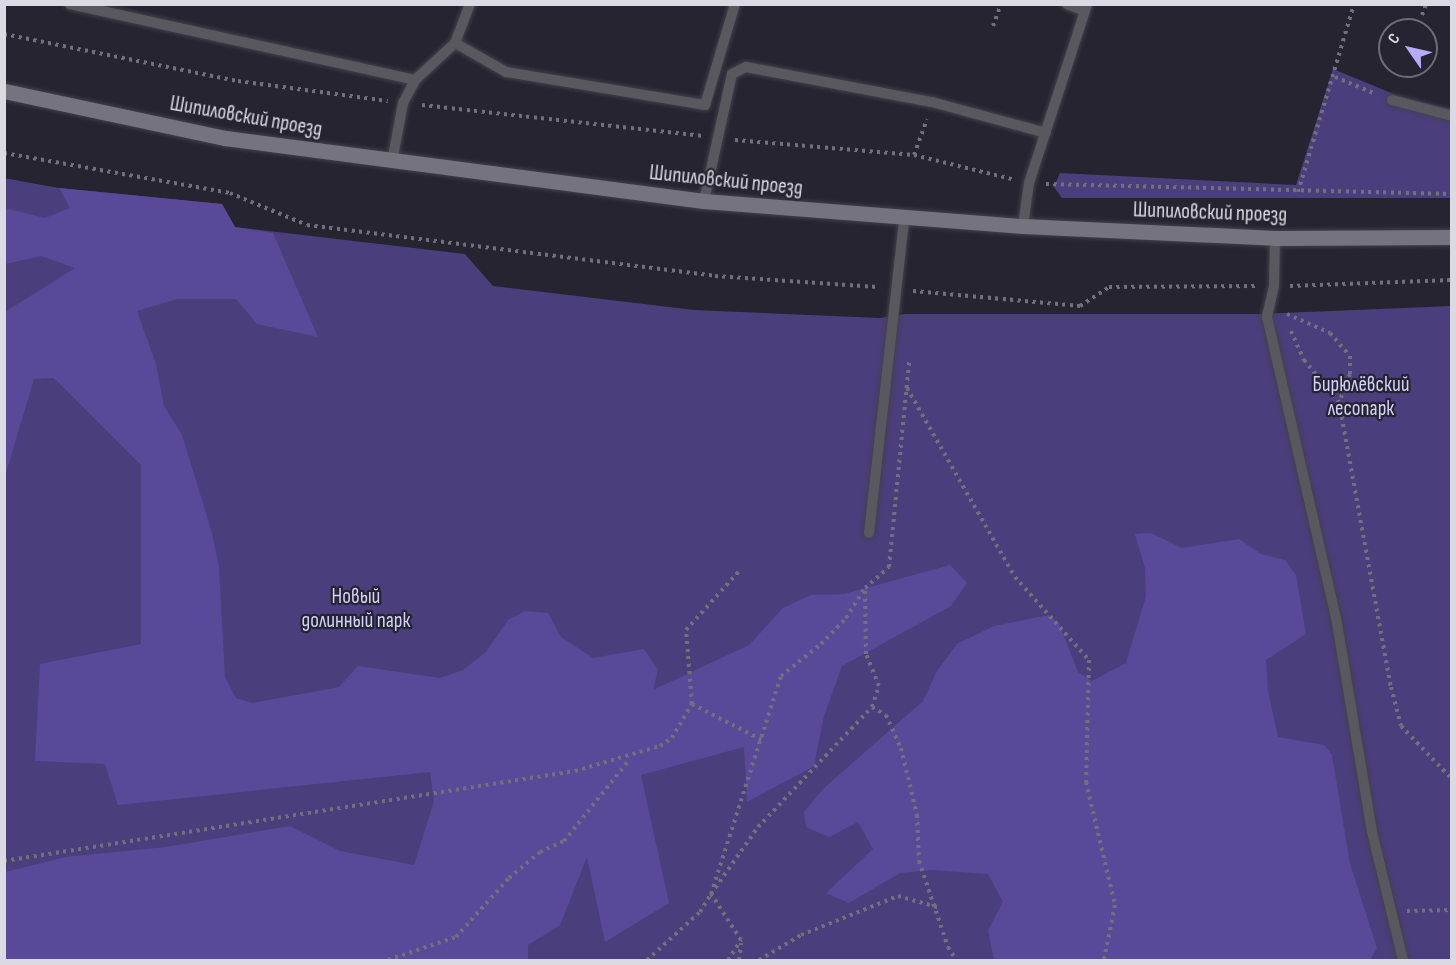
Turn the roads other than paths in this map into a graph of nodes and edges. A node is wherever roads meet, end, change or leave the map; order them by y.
1 (70, 4) edge
2 (470, 4) edge
3 (735, 4) edge
4 (1066, 4) edge
5 (1086, 8) edge
6 (455, 43) junction
7 (415, 80) junction
8 (4, 91) edge
9 (1392, 100) road end
10 (1452, 116) edge
11 (1046, 133) junction
12 (392, 162) junction
13 (704, 201) junction
14 (904, 219) junction
15 (1023, 226) junction
16 (1452, 237) edge
17 (1275, 238) junction
18 (869, 533) dead end
19 (1403, 960) edge

1 - 7 lane
2 - 6 lane
3 - 6 lane
4 - 5 lane
5 - 11 lane
6 - 7 lane
7 - 12 lane
8 - 12 main road, Шипиловский проезд
9 - 10 lane
11 - 13 lane
11 - 15 lane
12 - 13 main road, Шипиловский проезд
13 - 14 main road, Шипиловский проезд
14 - 15 main road, Шипиловский проезд
14 - 18 lane
15 - 17 main road, Шипиловский проезд
16 - 17 main road, Шипиловский проезд
17 - 19 lane

